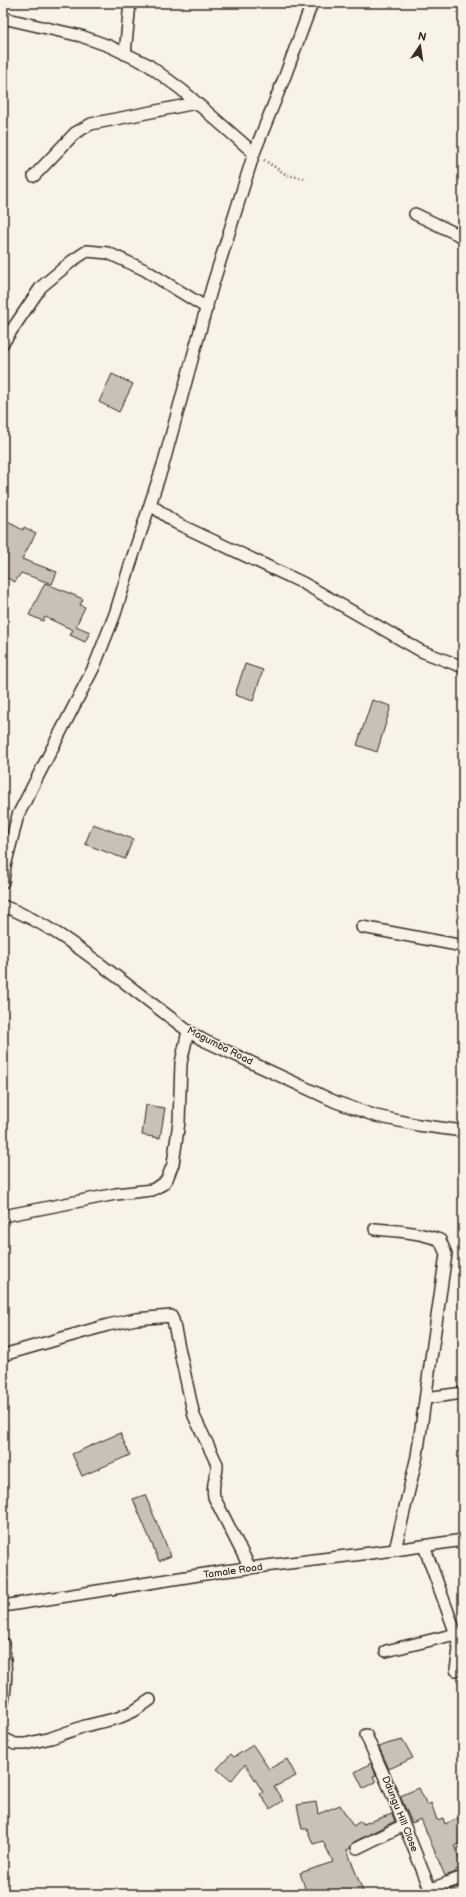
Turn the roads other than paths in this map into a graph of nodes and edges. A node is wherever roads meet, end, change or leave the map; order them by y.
1 (130, 3) edge
2 (312, 3) edge
3 (3, 18) edge
4 (125, 54) junction
5 (196, 103) junction
6 (254, 153) junction
7 (34, 176) dead end
8 (415, 214) dead end
9 (463, 237) edge
10 (206, 308) junction
11 (3, 343) edge
12 (151, 505) junction
13 (463, 667) edge
14 (3, 882) edge
15 (3, 906) edge
16 (362, 927) dead end
17 (463, 946) edge
18 (188, 1031) junction
19 (463, 1131) edge
20 (3, 1216) edge
21 (376, 1229) dead end
22 (3, 1355) edge
23 (463, 1392) edge
24 (426, 1398) junction
25 (463, 1540) edge
26 (424, 1546) junction
27 (395, 1550) junction
28 (250, 1568) junction
29 (3, 1606) edge
30 (456, 1634) junction
31 (3, 1643) edge
32 (386, 1651) dead end
33 (456, 1670) dead end
34 (150, 1700) dead end
35 (3, 1701) edge
36 (366, 1735) dead end
37 (3, 1738) edge
38 (404, 1825) junction
39 (357, 1848) dead end
40 (463, 1877) edge
41 (431, 1891) edge

1 - 4 street
2 - 6 street
3 - 4 street
4 - 5 street
5 - 6 street
5 - 7 street
6 - 10 street
8 - 9 street
10 - 11 street
10 - 12 street
12 - 13 street
12 - 14 street
15 - 18 street, Magumba Road
16 - 17 street
18 - 19 street, Magumba Road
18 - 20 street
21 - 24 street
22 - 28 street
23 - 24 street
24 - 27 street
25 - 26 street, Tamale Road
26 - 27 street, Tamale Road
26 - 30 street
27 - 28 street, Tamale Road
28 - 29 street, Tamale Road
30 - 32 street
30 - 33 street
31 - 35 street
34 - 37 street
36 - 38 street, Ddungu Hill Close
38 - 39 street
38 - 41 street, Ddungu Hill Close
40 - 41 street

